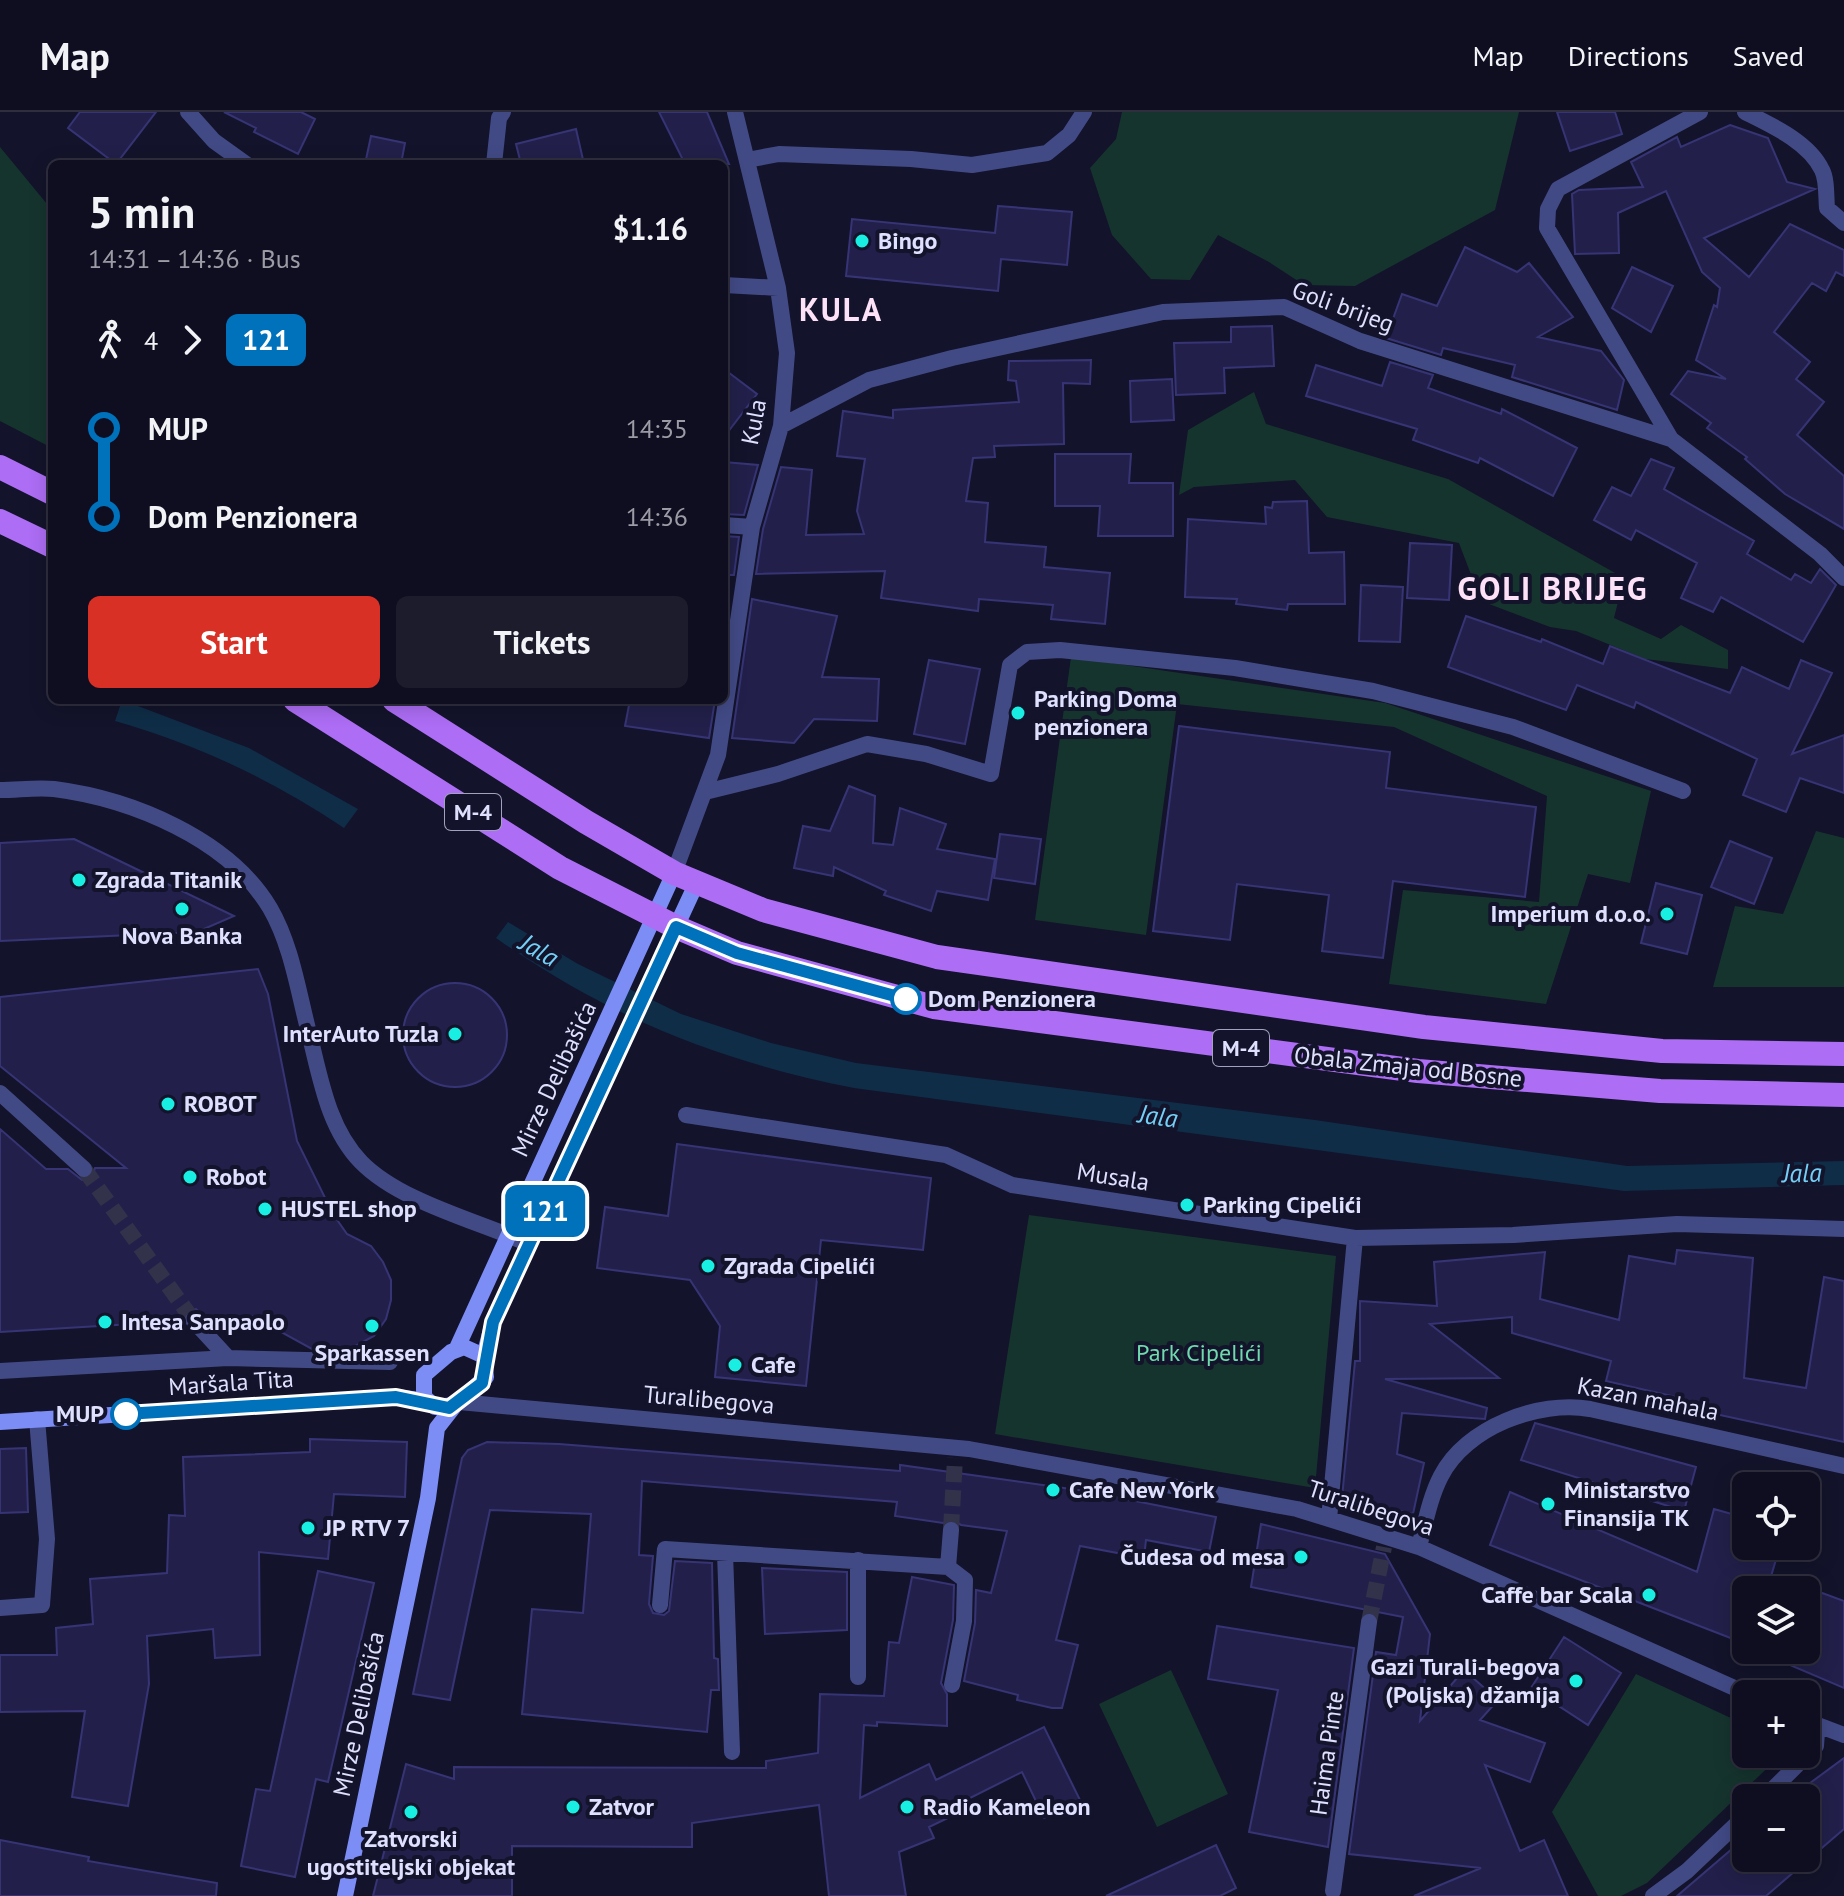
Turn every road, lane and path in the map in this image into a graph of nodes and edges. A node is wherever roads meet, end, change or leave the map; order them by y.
1 (188, 112) edge
2 (503, 112) edge
3 (735, 112) edge
4 (1084, 112) edge
5 (1700, 112) edge
6 (1745, 112) edge
7 (240, 160) edge
8 (494, 160) edge
9 (747, 160) junction
10 (1844, 223) edge
11 (728, 285) edge
12 (778, 288) junction
13 (781, 426) junction
14 (1671, 439) junction
15 (0, 467) edge
16 (48, 491) edge
17 (0, 521) edge
18 (728, 525) edge
19 (752, 527) junction
20 (48, 544) edge
21 (1844, 578) edge
22 (728, 688) edge
23 (301, 704) edge
24 (400, 704) edge
25 (726, 704) edge
26 (0, 790) edge
27 (1683, 791) dead end
28 (705, 792) junction
29 (686, 842) junction
30 (674, 873) junction
31 (697, 882) junction
32 (665, 922) junction
33 (1844, 1054) edge
34 (0, 1093) edge
35 (1844, 1095) edge
36 (686, 1115) dead end
37 (84, 1169) tunnel mouth
38 (1844, 1229) edge
39 (509, 1235) junction
40 (1355, 1238) junction
41 (529, 1244) junction
42 (193, 1320) tunnel mouth
43 (457, 1348) junction
44 (484, 1356) junction
45 (228, 1358) junction
46 (390, 1362) dead end
47 (0, 1371) edge
48 (486, 1377) junction
49 (421, 1383) junction
50 (396, 1397) junction
51 (428, 1402) junction
52 (496, 1403) junction
53 (457, 1404) junction
54 (37, 1419) junction
55 (0, 1422) edge
56 (437, 1428) junction
57 (1844, 1466) edge
58 (1329, 1519) junction
59 (951, 1530) tunnel mouth
60 (1419, 1547) junction
61 (725, 1553) junction
62 (858, 1560) junction
63 (948, 1567) junction
64 (660, 1605) dead end
65 (0, 1608) edge
66 (1369, 1622) tunnel mouth
67 (858, 1677) dead end
68 (952, 1685) dead end
69 (1732, 1687) edge
70 (1820, 1726) edge
71 (1844, 1735) edge
72 (732, 1752) dead end
73 (1794, 1768) edge
74 (1778, 1784) edge
75 (1732, 1828) edge
76 (1333, 1891) dead end
77 (345, 1896) edge
78 (1653, 1896) edge

1 - 7 street
2 - 8 street
3 - 9 street, Kula
4 - 9 street
5 - 14 street
6 - 10 street
9 - 12 street, Kula
11 - 12 street
12 - 13 street, Kula
13 - 14 street, Goli brijeg
13 - 19 street, Kula
14 - 21 street, Goli brijeg
15 - 16 main road
17 - 20 main road
18 - 19 street
19 - 22 street, Kula
23 - 32 main road, M-4
24 - 30 main road, M-4
25 - 28 street, Kula
26 - 39 street
27 - 28 street
28 - 29 street, Kula
29 - 30 street, Kula
29 - 31 street
30 - 31 main road, Obala Zmaja od Bosne / M-4
30 - 32 main road, Mirze Delibašića
31 - 32 main road, Mirze Delibašića
31 - 33 main road, Obala Zmaja od Bosne / M-4
32 - 35 main road, Obala Zmaja od Bosne / M-4
32 - 39 main road, Mirze Delibašića
32 - 41 main road, Mirze Delibašića
34 - 37 street
36 - 40 street, Musala
38 - 40 street, Musala
39 - 41 street
39 - 43 main road, Mirze Delibašića
40 - 58 street
41 - 44 main road, Mirze Delibašića
42 - 45 street
43 - 44 main road
43 - 49 main road
44 - 48 main road
45 - 46 street
45 - 47 street
48 - 52 street
48 - 53 main road
49 - 50 main road
49 - 51 main road
50 - 51 main road, Maršala Tita
50 - 54 main road, Maršala Tita
51 - 53 main road
51 - 56 main road
52 - 53 street, Turalibegova
52 - 58 street, Turalibegova
53 - 56 main road
54 - 55 main road, Maršala Tita
54 - 65 street
56 - 77 main road, Mirze Delibašića
57 - 60 street, Kazan mahala
58 - 60 street, Turalibegova
59 - 63 street
60 - 69 street, Turalibegova
61 - 62 street
61 - 64 street
61 - 72 street
62 - 63 street
62 - 67 street
63 - 68 street
66 - 76 street, Haima Pinte
70 - 71 street
73 - 74 street
75 - 78 street

